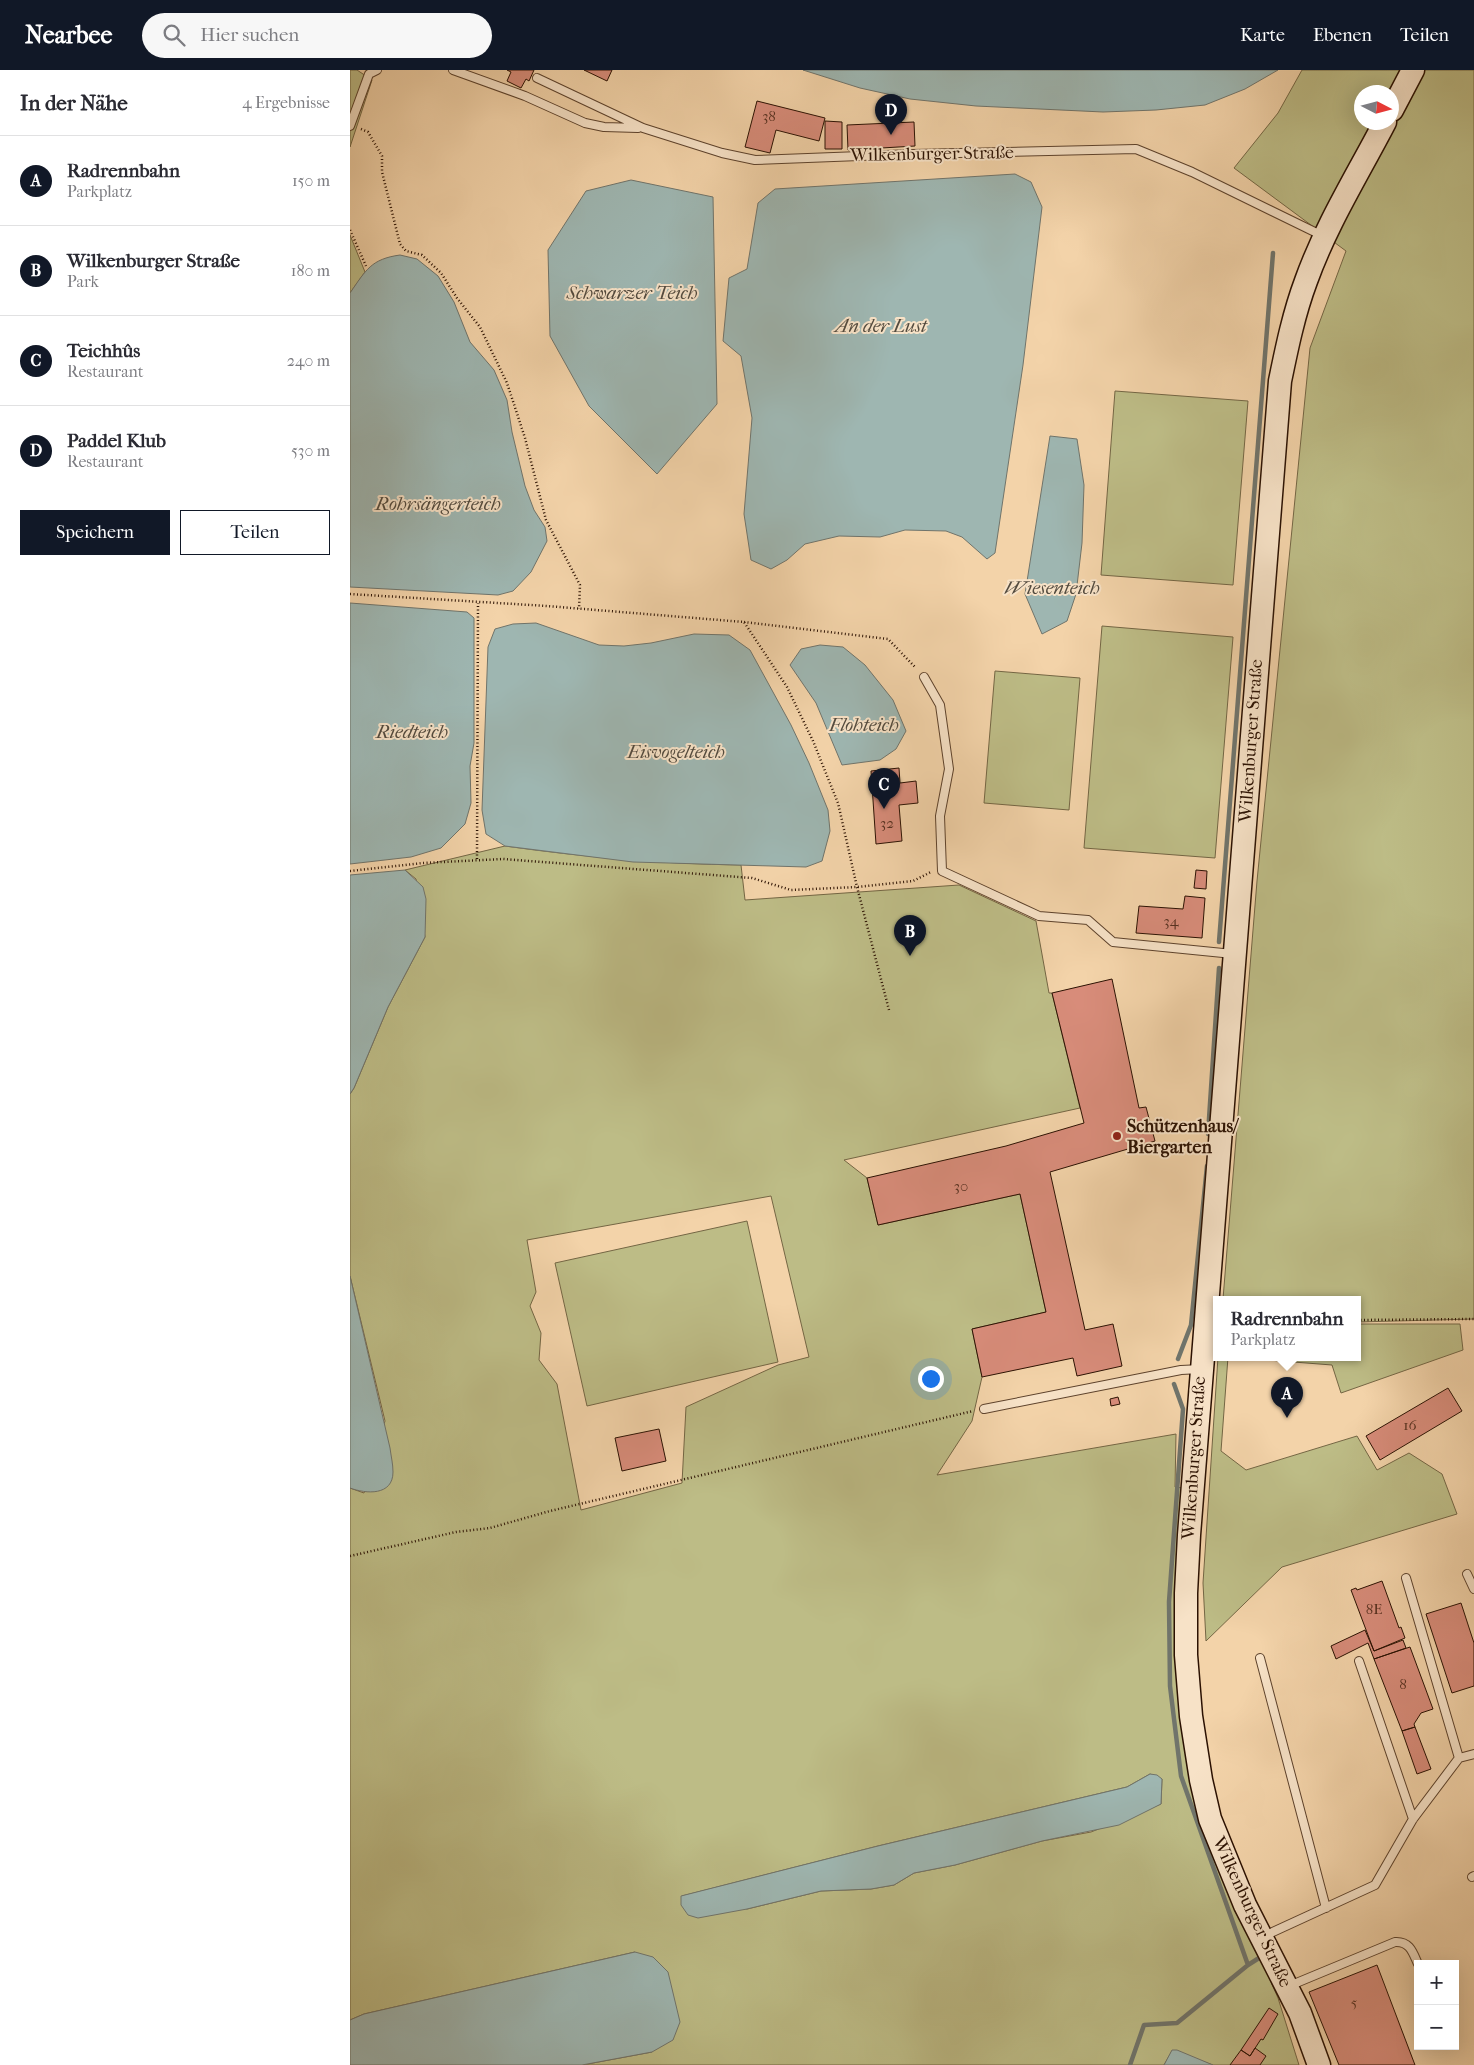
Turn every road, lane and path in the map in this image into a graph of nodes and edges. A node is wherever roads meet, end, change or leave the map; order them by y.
1 (377, 70) edge
2 (453, 70) edge
3 (1413, 70) edge
4 (537, 78) dead end
5 (1399, 97) edge
6 (350, 126) edge
7 (643, 128) junction
8 (1381, 130) edge
9 (350, 230) edge
10 (1324, 236) junction
11 (366, 266) dead end
12 (350, 594) edge
13 (478, 603) junction
14 (579, 609) junction
15 (744, 622) junction
16 (924, 677) joint
17 (476, 860) junction
18 (350, 871) edge
19 (942, 871) junction
20 (857, 887) junction
21 (1235, 954) junction
22 (890, 1010) dead end
23 (1474, 1319) edge
24 (1361, 1320) edge
25 (1201, 1369) junction
26 (984, 1409) joint
27 (350, 1556) edge
28 (1467, 1574) dead end
29 (1406, 1578) dead end
30 (1474, 1589) edge
31 (1260, 1658) dead end
32 (1359, 1661) dead end
33 (1474, 1754) edge
34 (1459, 1758) junction
35 (1413, 1819) junction
36 (1326, 1908) junction
37 (1262, 1937) junction
38 (1416, 1960) edge
39 (1288, 1986) junction
40 (1319, 2065) edge

1 - 6 lane
2 - 7 lane
3 - 5 main road
4 - 7 lane, Wilkenburger Straße
6 - 14 path
7 - 10 lane, Wilkenburger Straße
8 - 10 main road, Wilkenburger Straße
9 - 11 path
10 - 21 main road, Wilkenburger Straße
12 - 13 path
13 - 14 path
13 - 17 path
14 - 15 path
15 - 16 path
15 - 20 path
16 - 19 lane
17 - 18 path
17 - 20 path
19 - 20 path
19 - 21 lane
20 - 22 path
21 - 25 main road, Wilkenburger Straße
23 - 24 path
25 - 26 lane
25 - 37 main road, Wilkenburger Straße
26 - 27 path
28 - 30 lane
29 - 34 lane
31 - 36 lane
32 - 35 lane
33 - 34 lane
34 - 35 lane
35 - 36 lane
36 - 37 lane
37 - 39 main road, Wilkenburger Straße
38 - 39 lane
39 - 40 main road, Wilkenburger Straße

